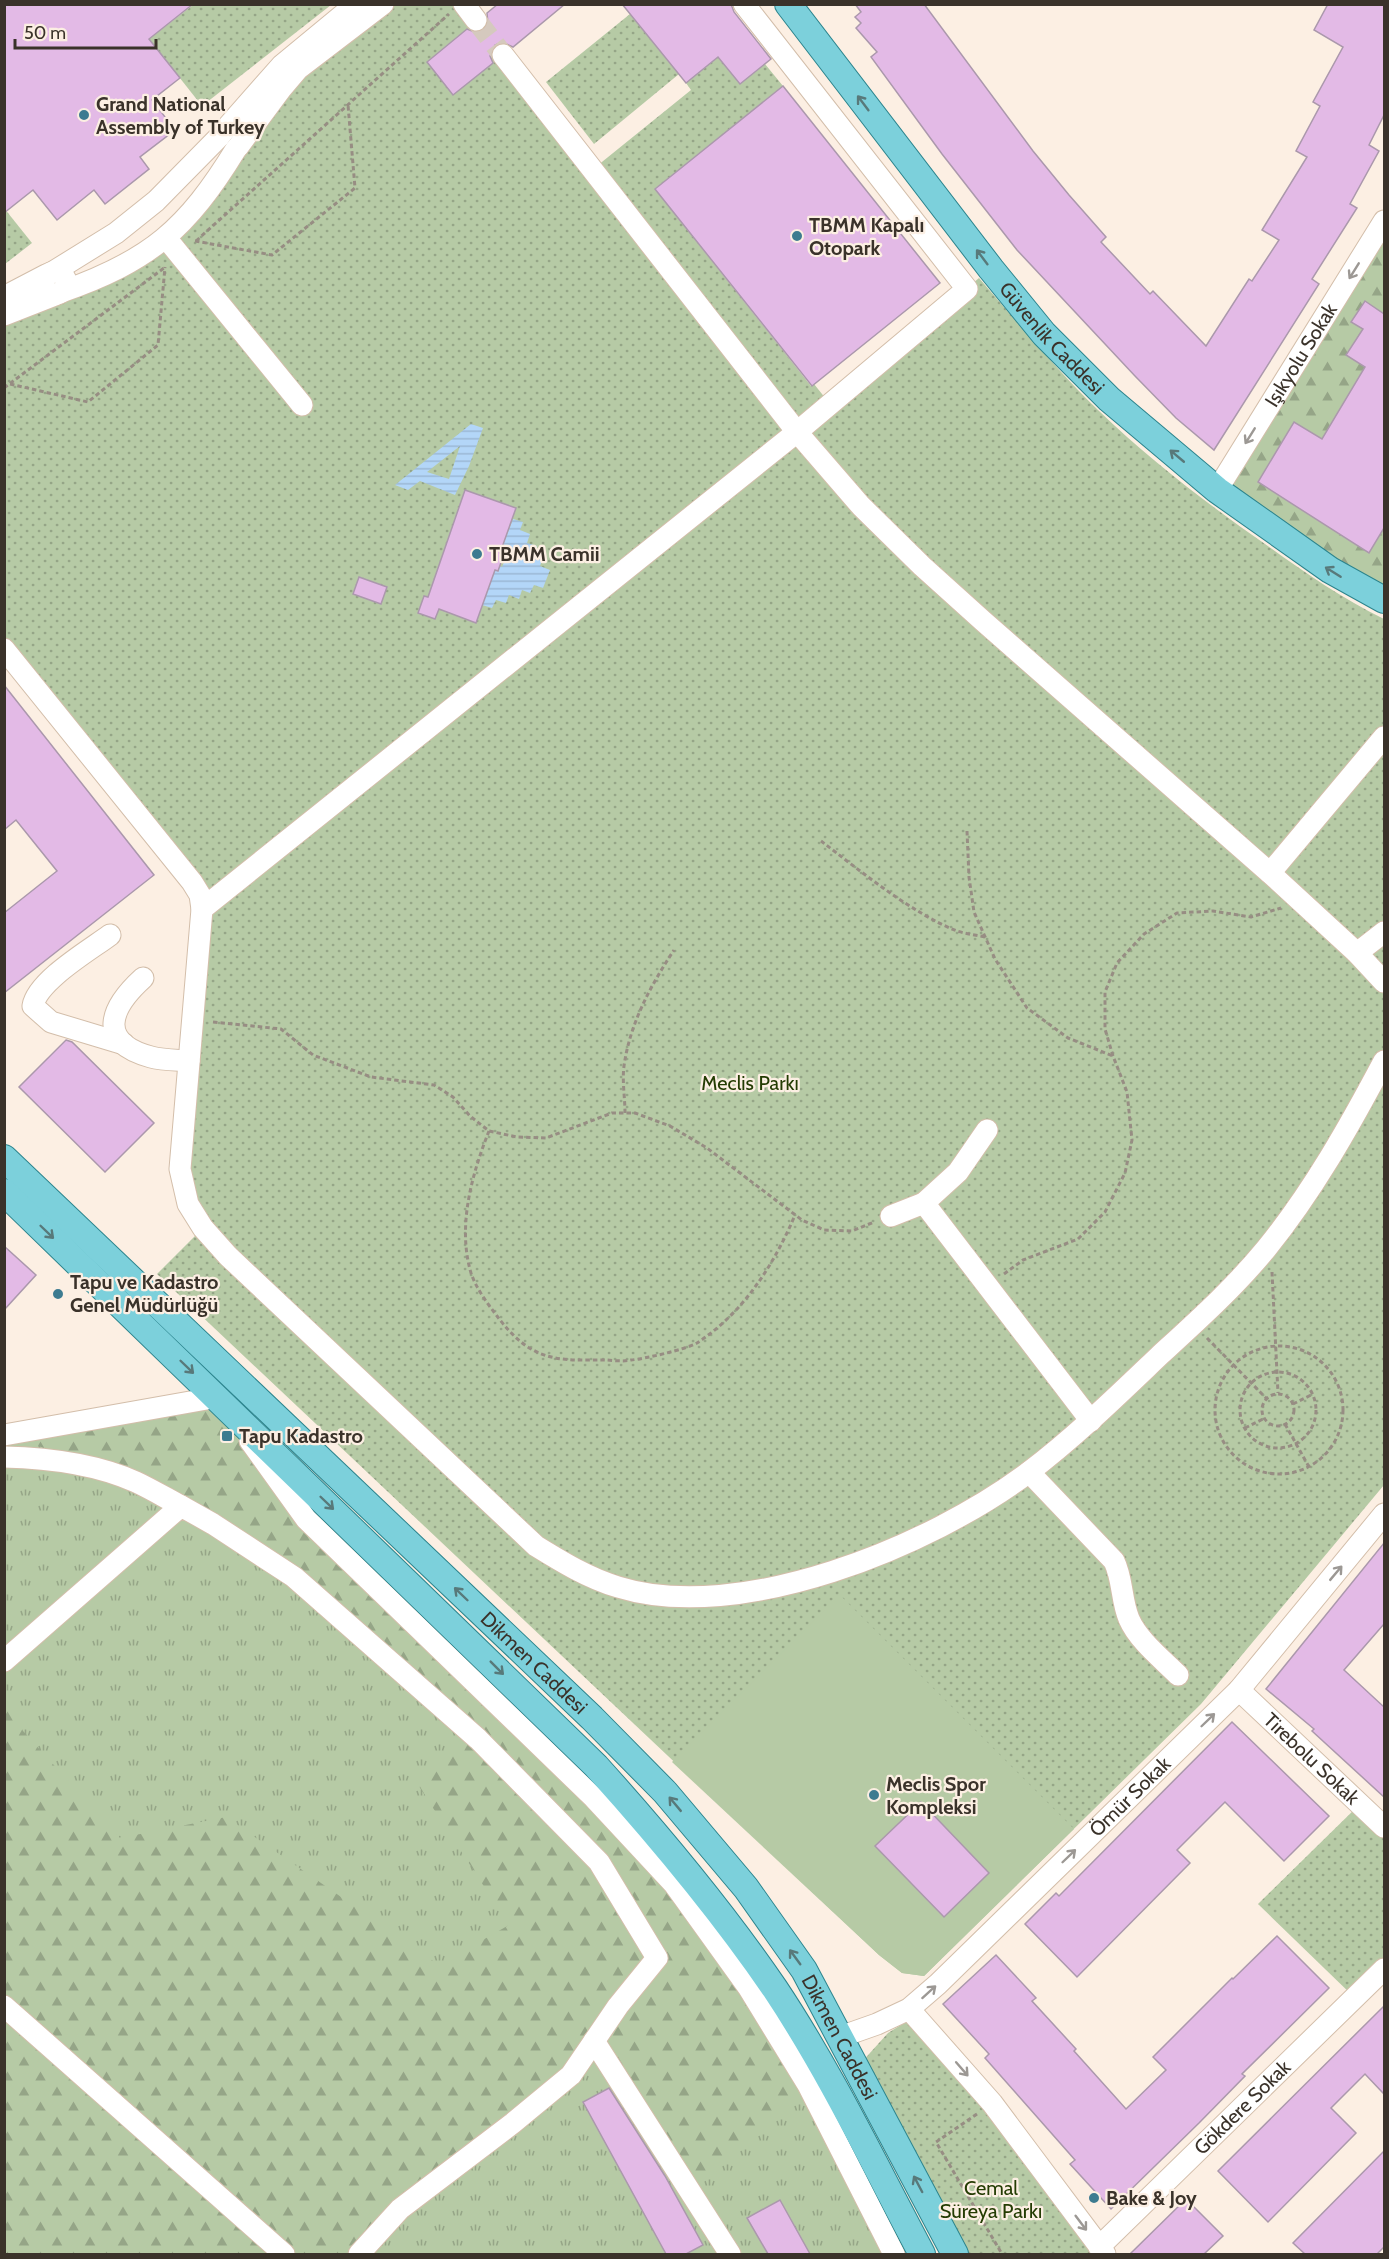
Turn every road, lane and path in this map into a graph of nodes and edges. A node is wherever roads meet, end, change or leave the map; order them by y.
1 (356, 4) edge
2 (383, 4) edge
3 (744, 4) edge
4 (788, 4) edge
5 (464, 12) edge
6 (503, 55) tunnel mouth
7 (348, 105) junction
8 (229, 141) junction
9 (1384, 221) edge
10 (176, 250) junction
11 (54, 284) junction
12 (4, 297) edge
13 (4, 315) edge
14 (10, 384) junction
15 (4, 388) edge
16 (302, 405) dead end
17 (797, 432) junction
18 (1217, 490) junction
19 (1384, 600) edge
20 (4, 649) edge
21 (1384, 737) edge
22 (967, 831) dead end
23 (820, 841) dead end
24 (1270, 873) junction
25 (1295, 896) junction
26 (202, 909) junction
27 (1384, 932) edge
28 (110, 935) dead end
29 (985, 937) junction
30 (674, 950) dead end
31 (1357, 953) junction
32 (143, 978) dead end
33 (1384, 982) edge
34 (193, 1020) junction
35 (124, 1044) junction
36 (1113, 1056) junction
37 (189, 1061) junction
38 (1384, 1061) edge
39 (625, 1113) junction
40 (489, 1131) junction
41 (987, 1131) dead end
42 (4, 1158) edge
43 (4, 1192) edge
44 (924, 1203) junction
45 (795, 1215) junction
46 (891, 1216) joint
47 (1271, 1242) junction
48 (988, 1286) junction
49 (1193, 1323) junction
50 (1276, 1346) junction
51 (1233, 1364) junction
52 (1277, 1372) junction
53 (1252, 1383) junction
54 (1278, 1393) junction
55 (1313, 1394) junction
56 (218, 1397) junction
57 (1267, 1399) junction
58 (1293, 1404) junction
59 (1265, 1418) junction
60 (1091, 1421) junction
61 (1285, 1424) junction
62 (1245, 1428) junction
63 (4, 1435) edge
64 (1296, 1444) junction
65 (4, 1456) edge
66 (1309, 1467) junction
67 (1029, 1472) junction
68 (181, 1506) junction
69 (1384, 1514) edge
70 (4, 1661) edge
71 (1178, 1675) dead end
72 (1239, 1690) junction
73 (1384, 1827) edge
74 (1384, 1969) edge
75 (4, 2006) edge
76 (909, 2009) junction
77 (840, 2037) junction
78 (594, 2041) junction
79 (812, 2048) junction
80 (992, 2103) junction
81 (1102, 2251) edge
82 (284, 2254) edge
83 (359, 2254) edge
84 (730, 2254) edge
85 (894, 2254) edge
86 (922, 2254) edge
87 (955, 2254) edge
88 (1002, 2254) edge

1 - 8 street
2 - 8 street
3 - 17 street
18 -> 4 main road, Güvenlik Caddesi
5 - 7 path
6 - 17 street
7 - 10 path
7 - 10 path
8 - 10 street
8 - 11 street
9 -> 18 street, Işıkyolu Sokak
10 - 11 street
10 - 14 path
10 - 14 path
10 - 16 street
11 - 12 street
11 - 13 street
14 - 15 path
17 - 24 street
17 - 26 street
19 -> 18 main road, Güvenlik Caddesi
20 - 26 street
21 - 24 street
22 - 29 path
23 - 29 path
24 - 25 street
25 - 31 street
25 - 36 path
26 - 34 street
27 - 31 street
28 - 35 street
29 - 36 path
30 - 39 path
31 - 33 street
32 - 35 street
34 - 37 street
34 - 40 path
35 - 37 street
36 - 48 path
37 - 67 street
38 - 47 street
39 - 40 path
39 - 45 path
40 - 45 path
41 - 44 street
77 -> 42 main road, Dikmen Caddesi
43 -> 56 main road, Dikmen Caddesi
44 - 46 street
44 - 48 street
45 - 46 path
47 - 49 street
47 - 50 path
48 - 60 street
49 - 51 path
49 - 60 street
50 - 51 path
50 - 52 path
50 - 66 path
51 - 53 path
51 - 66 path
52 - 53 path
52 - 54 path
52 - 55 path
53 - 57 path
53 - 62 path
54 - 57 path
54 - 58 path
55 - 58 path
55 - 64 path
56 - 63 street
56 -> 79 main road, Dikmen Caddesi
56 - 85 street
57 - 59 path
58 - 61 path
59 - 61 path
59 - 62 path
60 - 67 street
61 - 64 path
62 - 64 path
64 - 66 path
65 - 68 street
67 - 71 street
68 - 70 street
68 - 78 street
72 -> 69 street, Ömür Sokak
72 - 73 street, Tirebolu Sokak
76 -> 72 street, Ömür Sokak
74 - 81 street, Gökdere Sokak
75 - 82 street
76 - 77 street, Ömür Sokak
76 -> 80 street
77 - 79 main road
87 -> 77 main road, Dikmen Caddesi
78 - 83 street
78 - 84 street
79 - 86 main road, Dikmen Caddesi
80 -> 81 street
80 - 88 path

